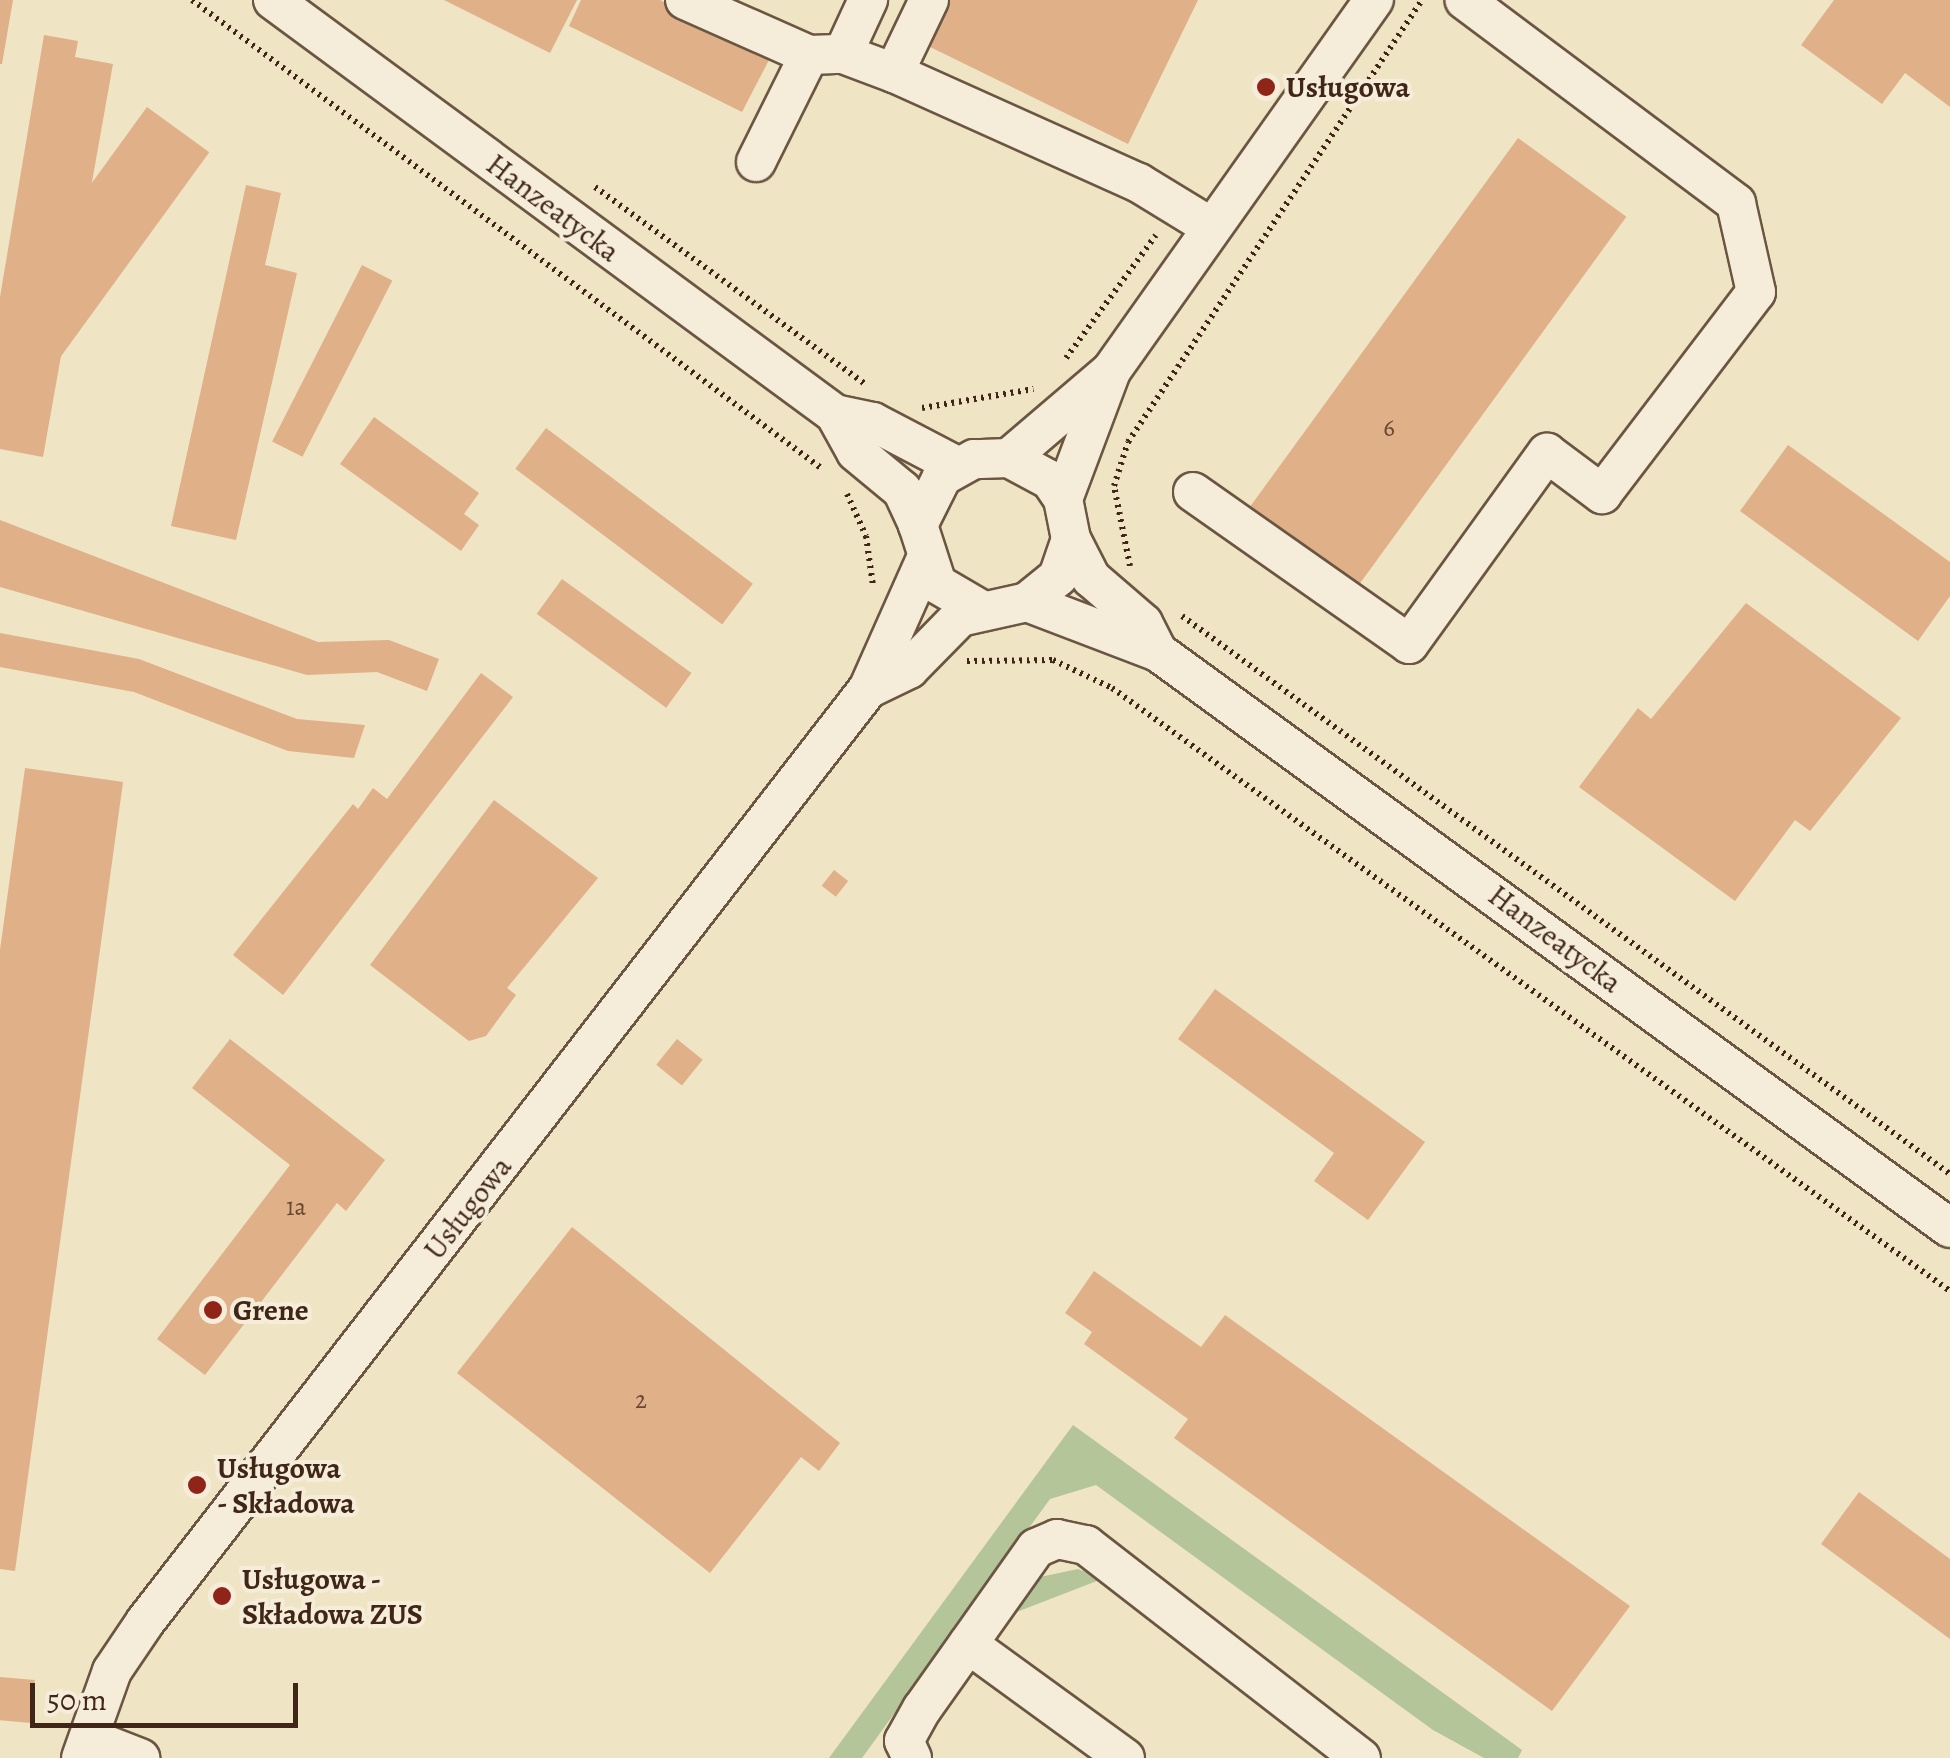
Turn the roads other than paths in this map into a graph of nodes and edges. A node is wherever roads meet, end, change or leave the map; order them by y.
1 (273, 0) edge
2 (685, 0) edge
3 (868, 0) edge
4 (929, 0) edge
5 (1374, 0) edge
6 (1464, 0) edge
7 (826, 55) junction
8 (894, 73) junction
9 (756, 162) dead end
10 (1211, 227) junction
11 (1071, 402) junction
12 (835, 414) junction
13 (1010, 458) junction
14 (956, 466) junction
15 (1193, 492) dead end
16 (1063, 500) junction
17 (918, 524) junction
18 (1071, 539) junction
19 (924, 563) junction
20 (1027, 602) junction
21 (980, 609) junction
22 (1109, 614) junction
23 (868, 689) junction
24 (1950, 1228) edge
25 (968, 1644) junction
26 (86, 1749) edge
27 (140, 1758) edge
28 (912, 1758) edge
29 (1125, 1758) edge
30 (1361, 1758) edge

1 - 12 street, Hanzeatycka
2 - 7 street
3 - 7 street
4 - 8 street
5 - 10 street
6 - 15 street
7 - 8 street
7 - 9 street
8 - 10 street
10 - 11 street
11 - 13 street
11 - 16 street
12 - 14 street, Hanzeatycka
12 - 17 street, Hanzeatycka
13 - 14 street
13 - 16 street
14 - 17 street
16 - 18 street
17 - 19 street
18 - 20 street
18 - 22 street, Hanzeatycka
19 - 21 street
19 - 23 street, Usługowa
20 - 21 street
20 - 22 street, Hanzeatycka
21 - 23 street, Usługowa
22 - 24 street, Hanzeatycka
23 - 26 street, Usługowa
25 - 28 street
25 - 29 street
25 - 30 street
26 - 27 street

